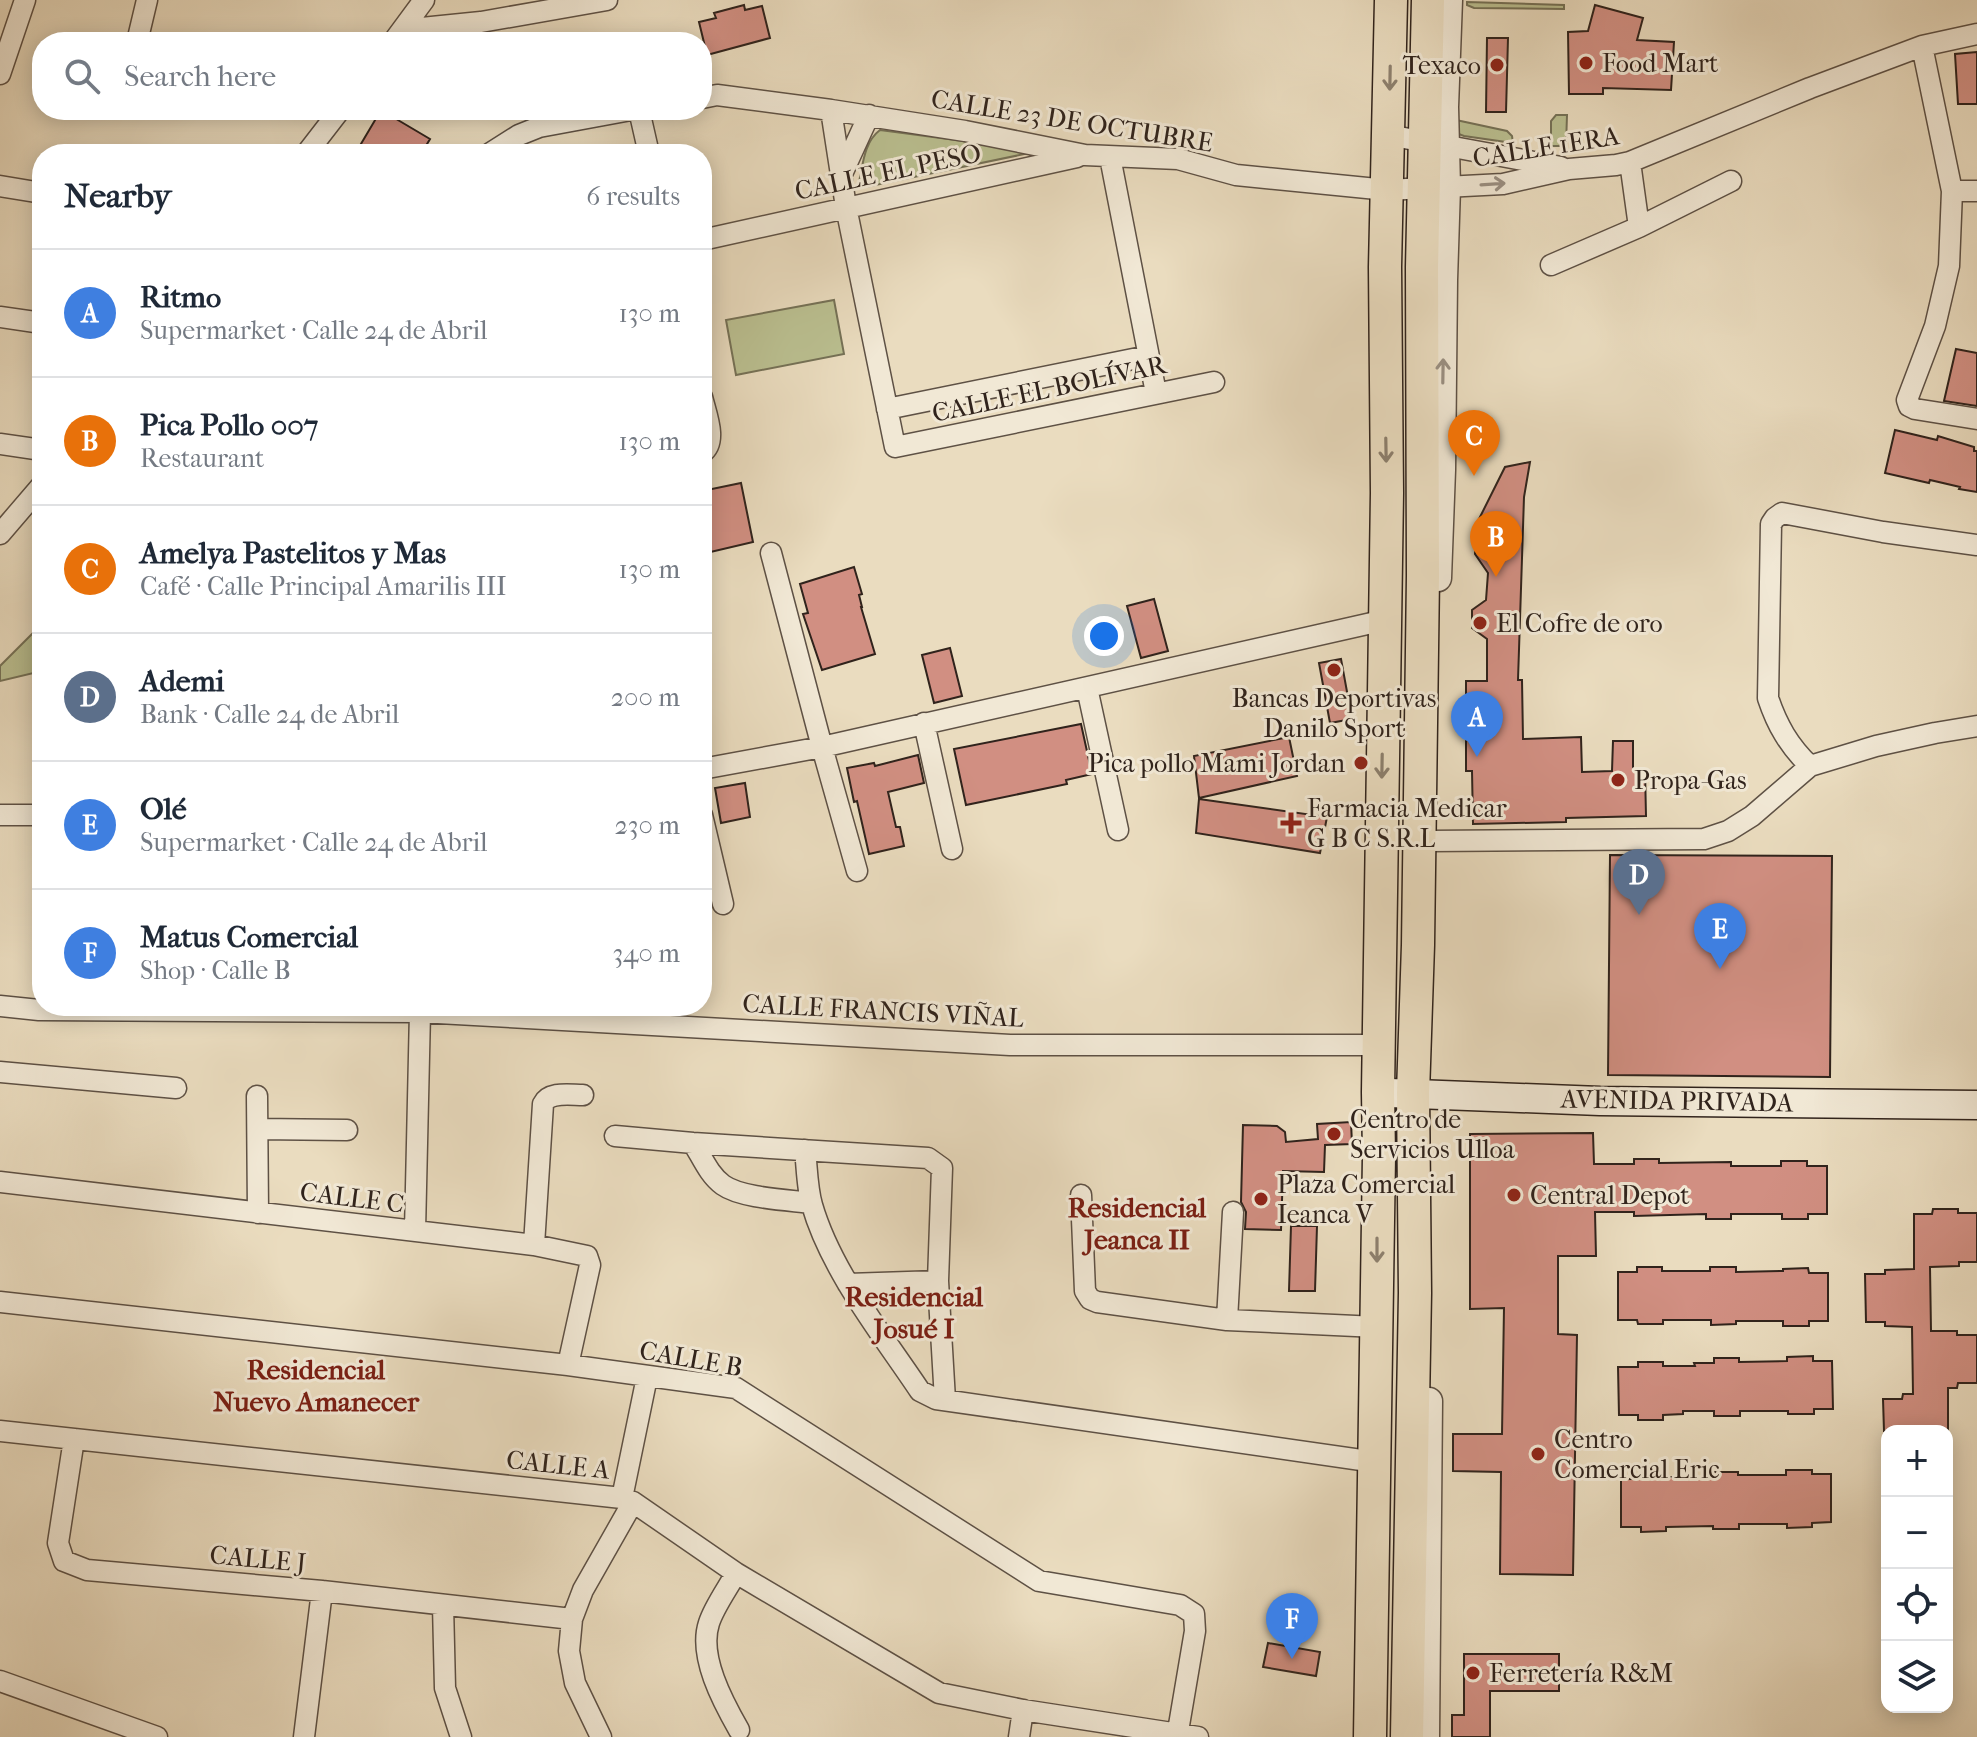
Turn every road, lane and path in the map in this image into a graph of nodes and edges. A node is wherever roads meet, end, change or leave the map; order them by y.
1 (25, 0) edge
2 (147, 0) edge
3 (424, 0) edge
4 (607, 0) edge
5 (1391, 0) edge
6 (1428, 0) edge
7 (1449, 0) edge
8 (139, 32) edge
9 (401, 32) edge
10 (422, 32) edge
11 (1977, 34) edge
12 (1922, 46) junction
13 (0, 74) edge
14 (712, 96) edge
15 (831, 110) junction
16 (869, 115) junction
17 (332, 120) edge
18 (577, 120) edge
19 (641, 120) edge
20 (1388, 135) junction
21 (314, 144) edge
22 (505, 144) edge
23 (647, 144) edge
24 (1435, 144) junction
25 (1085, 155) junction
26 (1110, 157) junction
27 (1630, 162) junction
28 (1569, 169) junction
29 (841, 176) junction
30 (1731, 181) dead end
31 (0, 186) edge
32 (1435, 187) junction
33 (1387, 190) junction
34 (32, 191) edge
35 (1952, 191) junction
36 (1977, 191) edge
37 (846, 207) junction
38 (1639, 227) junction
39 (712, 238) edge
40 (1551, 265) dead end
41 (0, 317) edge
42 (32, 322) edge
43 (1148, 356) junction
44 (1214, 382) dead end
45 (1156, 393) junction
46 (887, 409) junction
47 (1977, 419) edge
48 (0, 444) edge
49 (32, 449) edge
50 (32, 497) edge
51 (0, 534) edge
52 (1977, 545) edge
53 (771, 553) dead end
54 (1385, 620) junction
55 (1087, 688) junction
56 (924, 723) junction
57 (1977, 726) edge
58 (822, 747) junction
59 (1810, 766) junction
60 (712, 767) edge
61 (0, 815) edge
62 (32, 815) edge
63 (1118, 830) dead end
64 (1429, 841) junction
65 (952, 849) dead end
66 (712, 857) edge
67 (857, 871) dead end
68 (723, 904) dead end
69 (0, 1006) edge
70 (32, 1009) edge
71 (420, 1016) edge
72 (492, 1016) edge
73 (1380, 1045) junction
74 (0, 1072) edge
75 (176, 1088) dead end
76 (1378, 1092) junction
77 (1419, 1094) junction
78 (583, 1095) dead end
79 (257, 1096) dead end
80 (1977, 1105) edge
81 (258, 1129) junction
82 (347, 1130) dead end
83 (615, 1136) dead end
84 (693, 1143) junction
85 (805, 1150) junction
86 (0, 1182) edge
87 (1081, 1195) dead end
88 (811, 1203) junction
89 (1233, 1212) dead end
90 (258, 1213) junction
91 (415, 1231) junction
92 (534, 1245) junction
93 (938, 1281) junction
94 (848, 1284) junction
95 (0, 1302) edge
96 (1227, 1320) junction
97 (1377, 1327) junction
98 (568, 1365) junction
99 (647, 1377) junction
100 (945, 1400) junction
101 (0, 1431) edge
102 (74, 1439) junction
103 (1375, 1462) junction
104 (628, 1500) junction
105 (736, 1573) junction
106 (322, 1591) junction
107 (443, 1605) junction
108 (572, 1619) junction
109 (0, 1681) edge
110 (1023, 1710) junction
111 (739, 1730) dead end
112 (1185, 1736) edge
113 (157, 1737) edge
114 (304, 1737) edge
115 (461, 1737) edge
116 (601, 1737) edge
117 (1019, 1737) edge
118 (1370, 1737) edge
119 (1407, 1737) edge
120 (1426, 1737) edge

1 - 13 street
2 - 8 street
3 - 9 street
4 - 10 street
5 -> 20 main road
6 - 24 main road
7 - 24 street
11 - 12 street, CALLE 1ERA
12 - 27 street, CALLE 1ERA
12 - 35 street
14 - 15 street, CALLE 23 DE OCTUBRE
15 - 16 street, CALLE 23 DE OCTUBRE
15 - 29 street
16 - 25 street, CALLE 23 DE OCTUBRE
16 - 29 street
17 - 21 street
18 - 22 street
19 - 23 street
20 - 24 street
20 - 33 main road
24 - 28 street
24 - 32 main road
25 - 26 street, CALLE 23 DE OCTUBRE
25 - 37 street, CALLE EL PESO
26 - 33 street, CALLE 23 DE OCTUBRE
26 - 43 street
27 - 28 street, CALLE 1ERA
27 - 38 street
32 -> 28 street, CALLE 1ERA
29 - 37 street
30 - 38 street
31 - 34 street
32 - 33 street, CALLE 1ERA
64 -> 32 street
32 - 77 main road
33 -> 54 main road
35 - 36 street
35 - 47 street
37 - 39 street, CALLE EL PESO
37 - 46 street
38 - 40 street
41 - 42 street
43 - 45 street
43 - 46 street, CALLE EL BOLÍVAR
44 - 45 street, CALLE EL BOLÍVAR
45 - 46 street, CALLE EL BOLÍVAR
48 - 49 street
50 - 51 street
52 - 59 street
53 - 58 street
54 - 55 street
54 -> 73 main road
55 - 56 street
55 - 63 street
56 - 58 street
56 - 65 street
57 - 59 street
58 - 60 street
58 - 67 street
59 - 64 street
61 - 62 street
64 - 77 street
66 - 68 street
69 - 70 street, CALLE FRANCIS VIÑAL
71 - 91 street
72 - 73 street, CALLE FRANCIS VIÑAL
73 - 76 main road
74 - 75 street
76 - 77 main road, AVENIDA PRIVADA
76 -> 97 main road
77 - 80 main road, AVENIDA PRIVADA
77 - 119 main road
77 - 120 street
78 - 92 street
79 - 81 street
81 - 82 street
81 - 90 street
83 - 84 street
84 - 85 street
84 - 88 street
85 - 88 street
85 - 93 street
86 - 90 street, CALLE C
87 - 96 street
88 - 94 street
89 - 96 street
90 - 91 street, CALLE C
91 - 92 street, CALLE C
92 - 98 street, CALLE C
93 - 94 street
93 - 100 street
94 - 100 street
95 - 98 street, CALLE B
96 - 97 street
97 - 103 main road
98 - 99 street, CALLE B
99 - 104 street
99 - 112 street, CALLE B
100 - 103 street
101 - 102 street, CALLE A
102 - 104 street, CALLE A
102 - 106 street, CALLE J
103 - 118 main road
104 - 105 street, CALLE A
104 - 108 street
105 - 110 street, CALLE A
105 - 111 street
106 - 107 street, CALLE J
106 - 114 street
107 - 108 street, CALLE J
107 - 115 street
108 - 116 street
109 - 113 street
110 - 112 street, CALLE A
110 - 117 street

